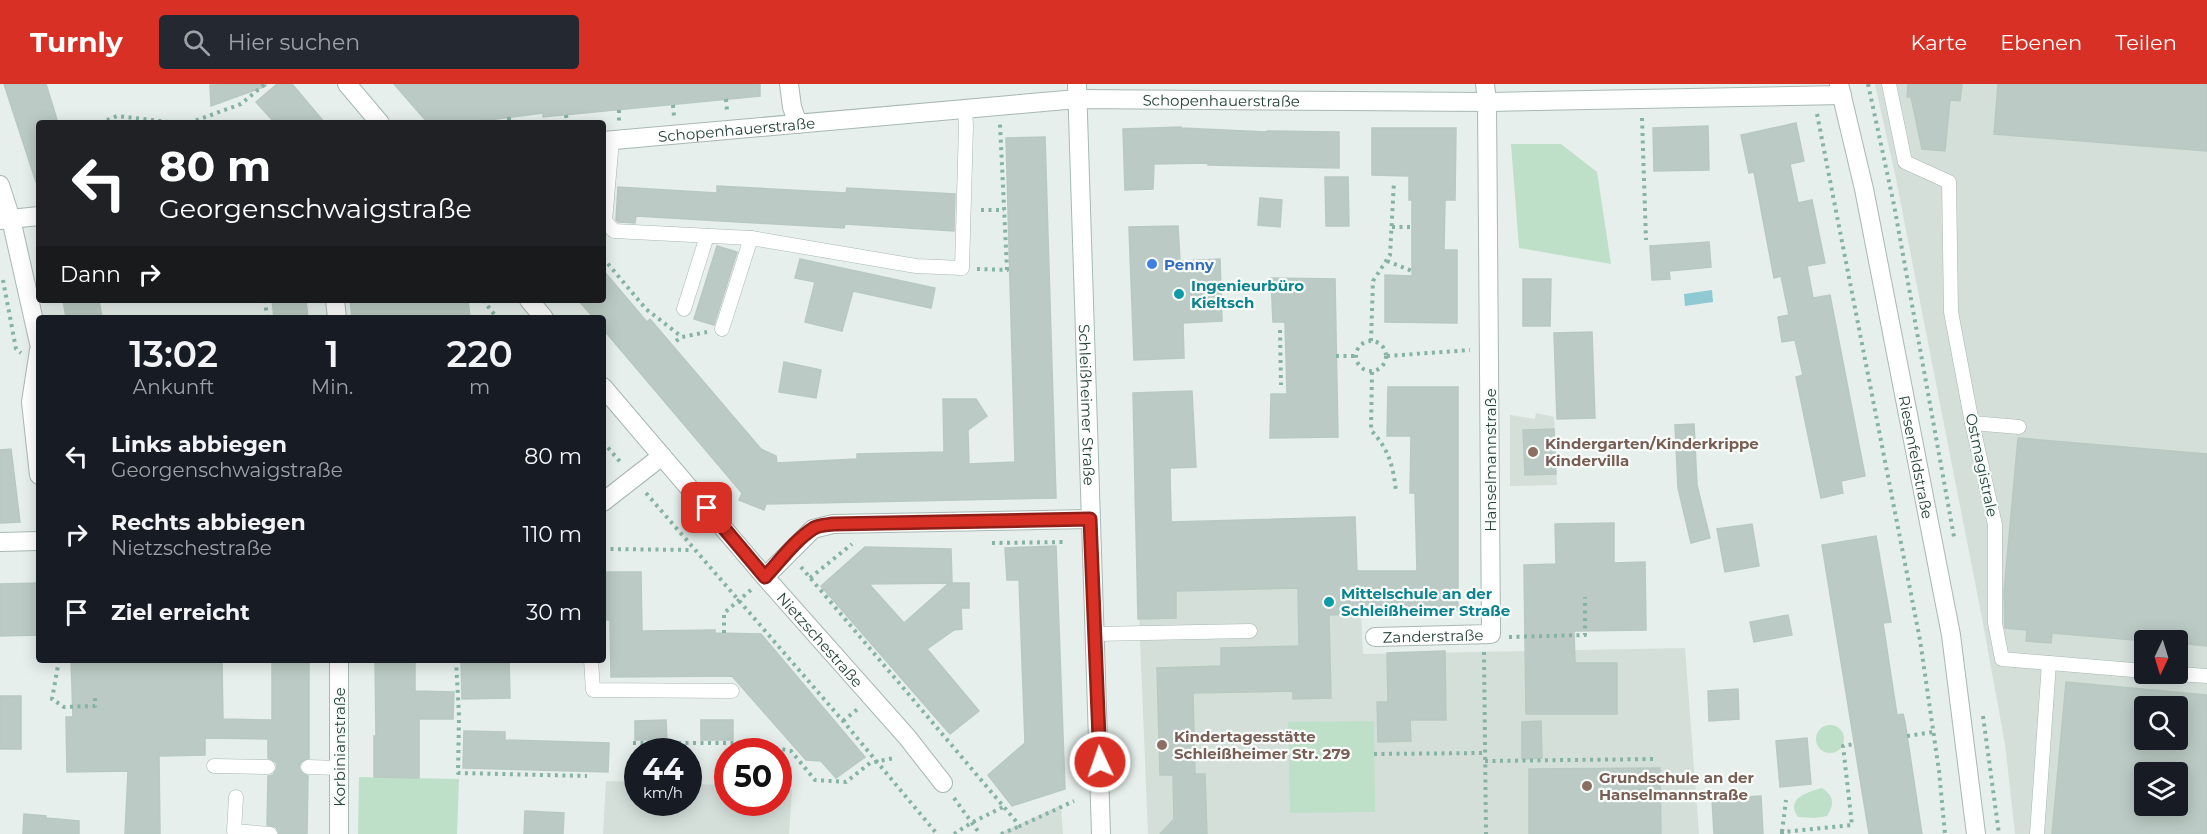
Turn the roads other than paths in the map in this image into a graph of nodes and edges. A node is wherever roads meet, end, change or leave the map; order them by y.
1 (347, 84) edge
2 (789, 84) edge
3 (1889, 84) edge
4 (1840, 90) edge
5 (1077, 92) edge
6 (1486, 93) edge
7 (964, 109) junction
8 (377, 120) edge
9 (798, 124) junction
10 (607, 141) edge
11 (606, 181) edge
12 (0, 185) edge
13 (36, 216) edge
14 (5, 219) edge
15 (606, 222) edge
16 (707, 236) junction
17 (750, 238) junction
18 (532, 303) edge
19 (684, 309) dead end
20 (542, 315) edge
21 (722, 329) road end
22 (36, 332) edge
23 (36, 370) edge
24 (606, 391) edge
25 (1972, 423) junction
26 (2019, 427) dead end
27 (36, 448) edge
28 (662, 456) junction
29 (606, 500) edge
30 (1090, 519) junction
31 (36, 541) edge
32 (0, 542) edge
33 (765, 577) junction
34 (1250, 631) dead end
35 (1491, 633) joint
36 (1094, 634) junction
37 (1375, 637) dead end
38 (339, 663) edge
39 (591, 663) edge
40 (2049, 663) junction
41 (2134, 670) edge
42 (2188, 675) edge
43 (2207, 676) edge
44 (732, 691) dead end
45 (214, 766) dead end
46 (268, 766) dead end
47 (308, 767) dead end
48 (339, 768) junction
49 (944, 783) road end
50 (236, 797) dead end
51 (270, 834) edge
52 (339, 834) edge
53 (1101, 834) edge
54 (1976, 834) edge
55 (2037, 834) edge

1 - 8 street
2 - 9 street
3 - 25 lane, Ostmagistrale
4 - 6 street, Schopenhauerstraße
4 - 54 street, Riesenfeldstraße
5 - 6 street, Schopenhauerstraße
5 - 7 street, Schopenhauerstraße
5 - 30 street, Schleißheimer Straße
6 - 35 street, Hanselmannstraße
7 - 9 street, Schopenhauerstraße
7 - 17 lane
9 - 10 street, Schopenhauerstraße
10 - 11 lane
12 - 14 street
13 - 14 street
14 - 22 street
15 - 16 lane
16 - 17 lane
16 - 19 lane
17 - 21 lane
18 - 20 street
23 - 27 street
24 - 28 street, Nietzschestraße
25 - 26 lane
25 - 40 lane, Ostmagistrale
28 - 29 street
28 - 33 street, Nietzschestraße
30 - 33 street
30 - 36 street, Schleißheimer Straße
31 - 32 street
33 - 49 street, Nietzschestraße
34 - 36 lane
35 - 37 street, Zanderstraße
36 - 53 street, Schleißheimer Straße
38 - 48 street, Korbinianstraße
39 - 44 lane
40 - 41 lane
40 - 55 lane
42 - 43 lane
45 - 46 lane
47 - 48 lane
48 - 52 street, Korbinianstraße
50 - 51 lane

